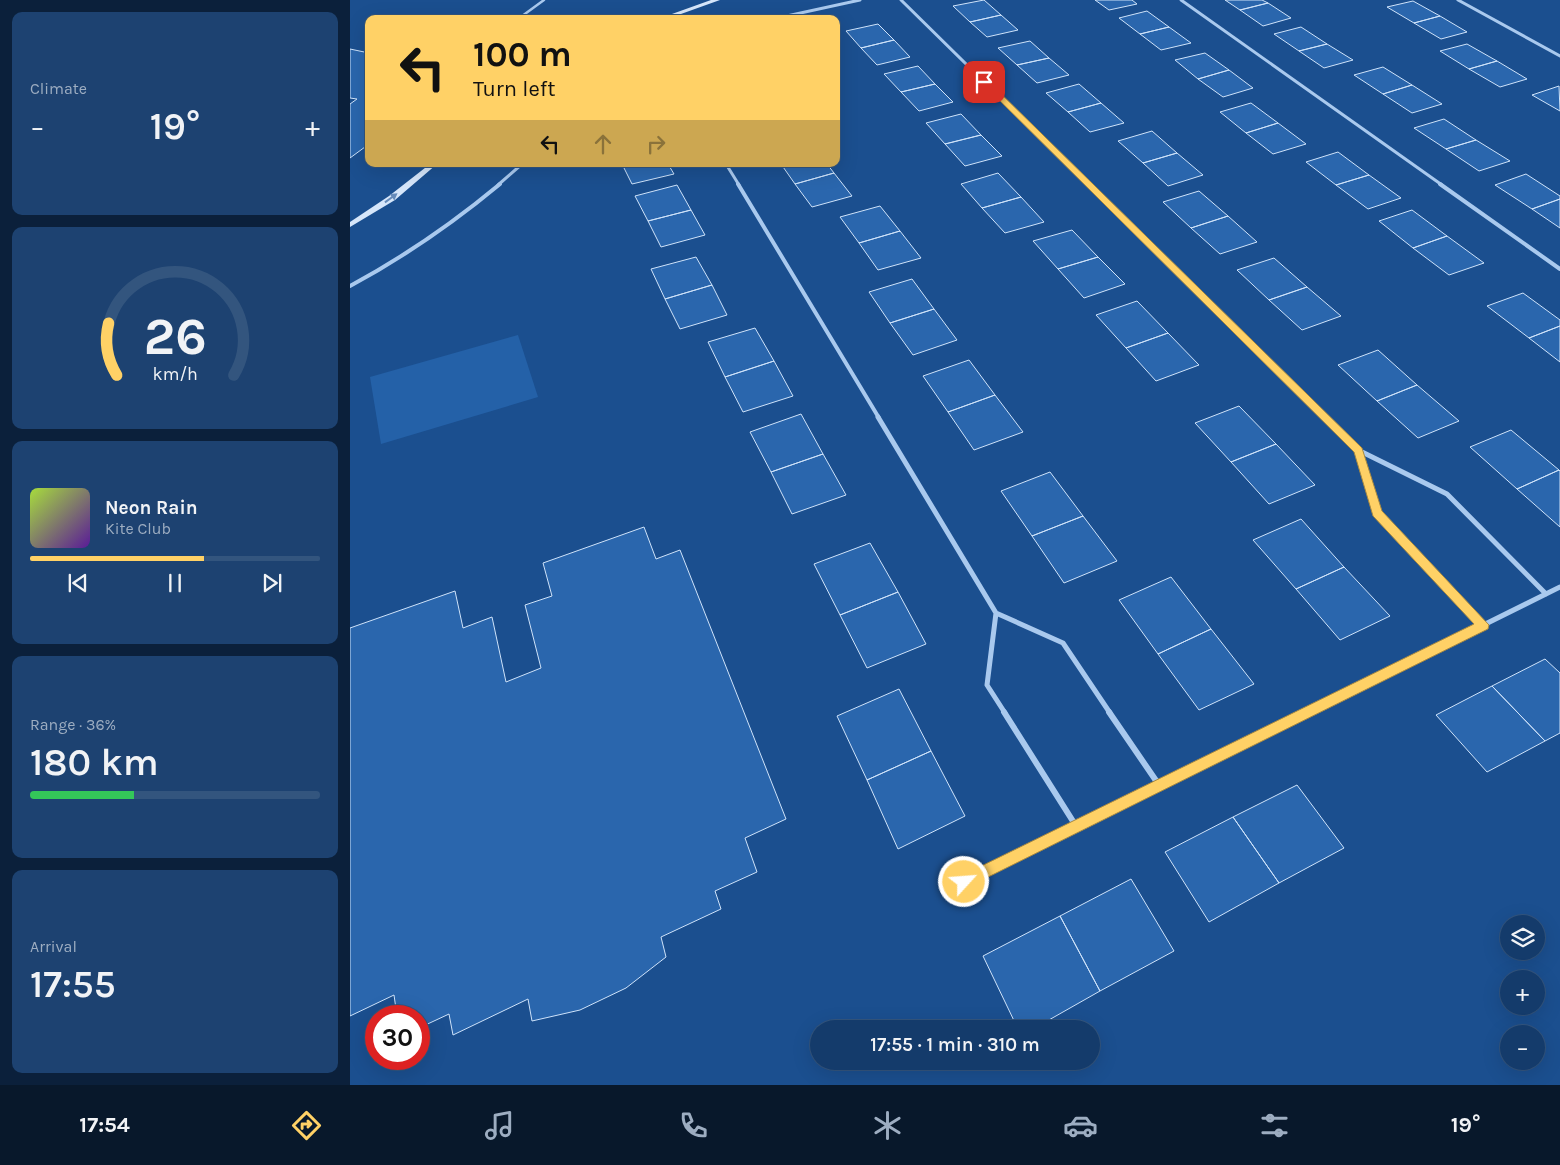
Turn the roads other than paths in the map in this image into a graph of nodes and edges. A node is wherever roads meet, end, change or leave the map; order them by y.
1 (544, 0) edge
2 (717, 0) edge
3 (860, 0) edge
4 (901, 0) edge
5 (1181, 0) edge
6 (1458, 0) edge
7 (523, 15) edge
8 (673, 15) edge
9 (791, 15) edge
10 (1560, 56) edge
11 (430, 167) edge
12 (519, 167) edge
13 (728, 167) edge
14 (350, 225) edge
15 (1560, 269) edge
16 (350, 286) edge
17 (1358, 450) junction
18 (1560, 587) edge
19 (1546, 594) junction
20 (996, 613) junction
21 (1483, 625) junction
22 (1159, 785) junction
23 (1076, 826) junction
24 (948, 890) dead end

1 - 7 lane
2 - 8 main road
3 - 9 street
4 - 17 street
5 - 15 street
6 - 10 street
14 -> 11 main road
12 - 16 street
13 - 20 street
17 - 19 street
17 - 21 street
18 - 19 street
19 - 21 street
20 - 22 street
20 - 23 street
21 - 22 street
22 - 23 street
23 - 24 street

